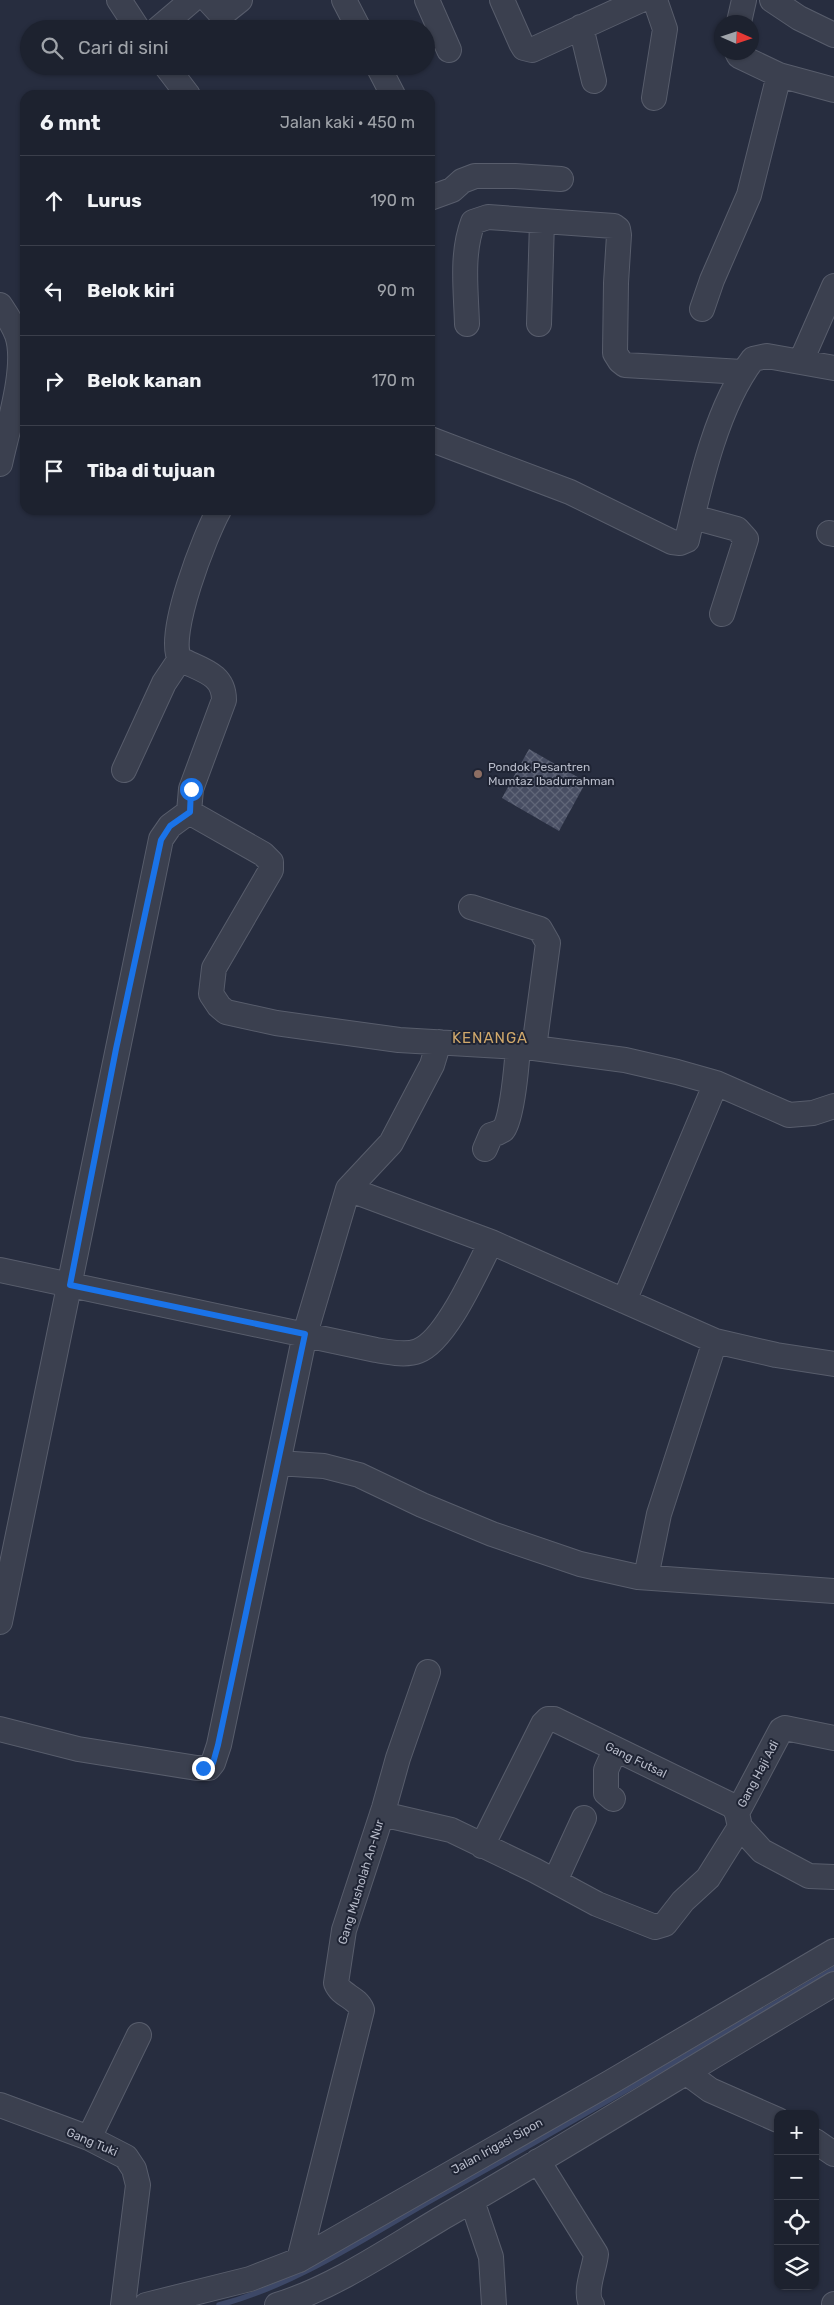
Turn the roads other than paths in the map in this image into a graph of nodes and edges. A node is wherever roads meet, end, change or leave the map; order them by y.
1 (119, 0) edge
2 (192, 0) edge
3 (208, 0) edge
4 (240, 0) edge
5 (427, 0) edge
6 (502, 0) edge
7 (641, 0) edge
8 (655, 0) edge
9 (744, 0) edge
10 (772, 0) edge
11 (351, 2) edge
12 (741, 15) edge
13 (132, 20) edge
14 (169, 20) edge
15 (356, 20) edge
16 (581, 27) junction
17 (834, 35) edge
18 (449, 50) dead end
19 (747, 60) edge
20 (173, 75) edge
21 (383, 75) edge
22 (779, 75) junction
23 (594, 81) dead end
24 (184, 90) edge
25 (390, 90) edge
26 (834, 90) edge
27 (654, 98) dead end
28 (561, 179) dead end
29 (435, 196) edge
30 (542, 221) junction
31 (834, 286) edge
32 (0, 305) edge
33 (702, 309) dead end
34 (467, 324) dead end
35 (539, 324) dead end
36 (802, 361) junction
37 (834, 368) edge
38 (742, 372) junction
39 (435, 441) edge
40 (0, 464) edge
41 (217, 515) edge
42 (693, 517) junction
43 (722, 614) dead end
44 (180, 659) junction
45 (124, 770) dead end
46 (190, 812) junction
47 (471, 908) dead end
48 (439, 1042) junction
49 (526, 1048) junction
50 (716, 1083) junction
51 (834, 1106) edge
52 (485, 1149) dead end
53 (348, 1189) junction
54 (491, 1242) junction
55 (0, 1270) edge
56 (70, 1285) junction
57 (624, 1301) junction
58 (305, 1334) junction
59 (714, 1341) junction
60 (834, 1364) edge
61 (278, 1463) junction
62 (646, 1577) junction
63 (834, 1591) edge
64 (0, 1622) edge
65 (428, 1672) dead end
66 (0, 1729) edge
67 (834, 1738) edge
68 (614, 1750) junction
69 (613, 1799) dead end
70 (382, 1814) junction
71 (584, 1818) dead end
72 (738, 1820) junction
73 (482, 1846) junction
74 (834, 1877) edge
75 (555, 1881) junction
76 (834, 1951) edge
77 (834, 1984) edge
78 (139, 2035) dead end
79 (687, 2073) junction
80 (0, 2105) edge
81 (774, 2118) edge
82 (89, 2138) junction
83 (819, 2144) edge
84 (834, 2154) edge
85 (538, 2161) junction
86 (472, 2201) junction
87 (299, 2260) junction
88 (123, 2305) edge
89 (146, 2305) edge
90 (277, 2305) edge
91 (494, 2305) edge
92 (592, 2305) edge

1 - 13 street
2 - 14 street
3 - 4 street
5 - 18 street
6 - 16 street
7 - 16 street
8 - 27 street
9 - 12 street
10 - 17 street
11 - 15 street
16 - 23 street
19 - 22 street
20 - 24 street
21 - 25 street
22 - 26 street
22 - 33 street
28 - 29 street
30 - 34 street
30 - 35 street
30 - 38 street
31 - 36 street
32 - 40 street
36 - 37 street
36 - 38 street
38 - 42 street
39 - 42 street
41 - 44 street
42 - 43 street
44 - 45 street
44 - 46 street
46 - 48 street
46 - 56 street
47 - 49 street
48 - 49 street
48 - 53 street
49 - 50 street
49 - 52 street
50 - 51 street
50 - 57 street
53 - 54 street
53 - 58 street
54 - 57 street
54 - 58 street
55 - 56 street
56 - 58 street
56 - 64 street
57 - 59 street
58 - 61 street
59 - 60 street
59 - 62 street
61 - 62 street
61 - 66 street
62 - 63 street
65 - 70 street, Gang Musholah An-Nur
67 - 72 street, Gang Haji Adi
68 - 69 street
68 - 72 street, Gang Futsal
68 - 73 street, Gang Futsal
70 - 73 street
70 - 87 street, Gang Musholah An-Nur
71 - 75 street
72 - 74 street, Gang Futsal
72 - 75 street
73 - 75 street
76 - 87 street, Jalan Irigasi Sipon
77 - 79 street
78 - 82 street
79 - 81 street
79 - 85 street
80 - 82 street, Gang Tuki
82 - 88 street, Gang Tuki
83 - 84 street
85 - 86 street
85 - 92 street
86 - 90 street
86 - 91 street
87 - 89 street, Jalan Irigasi Sipon

